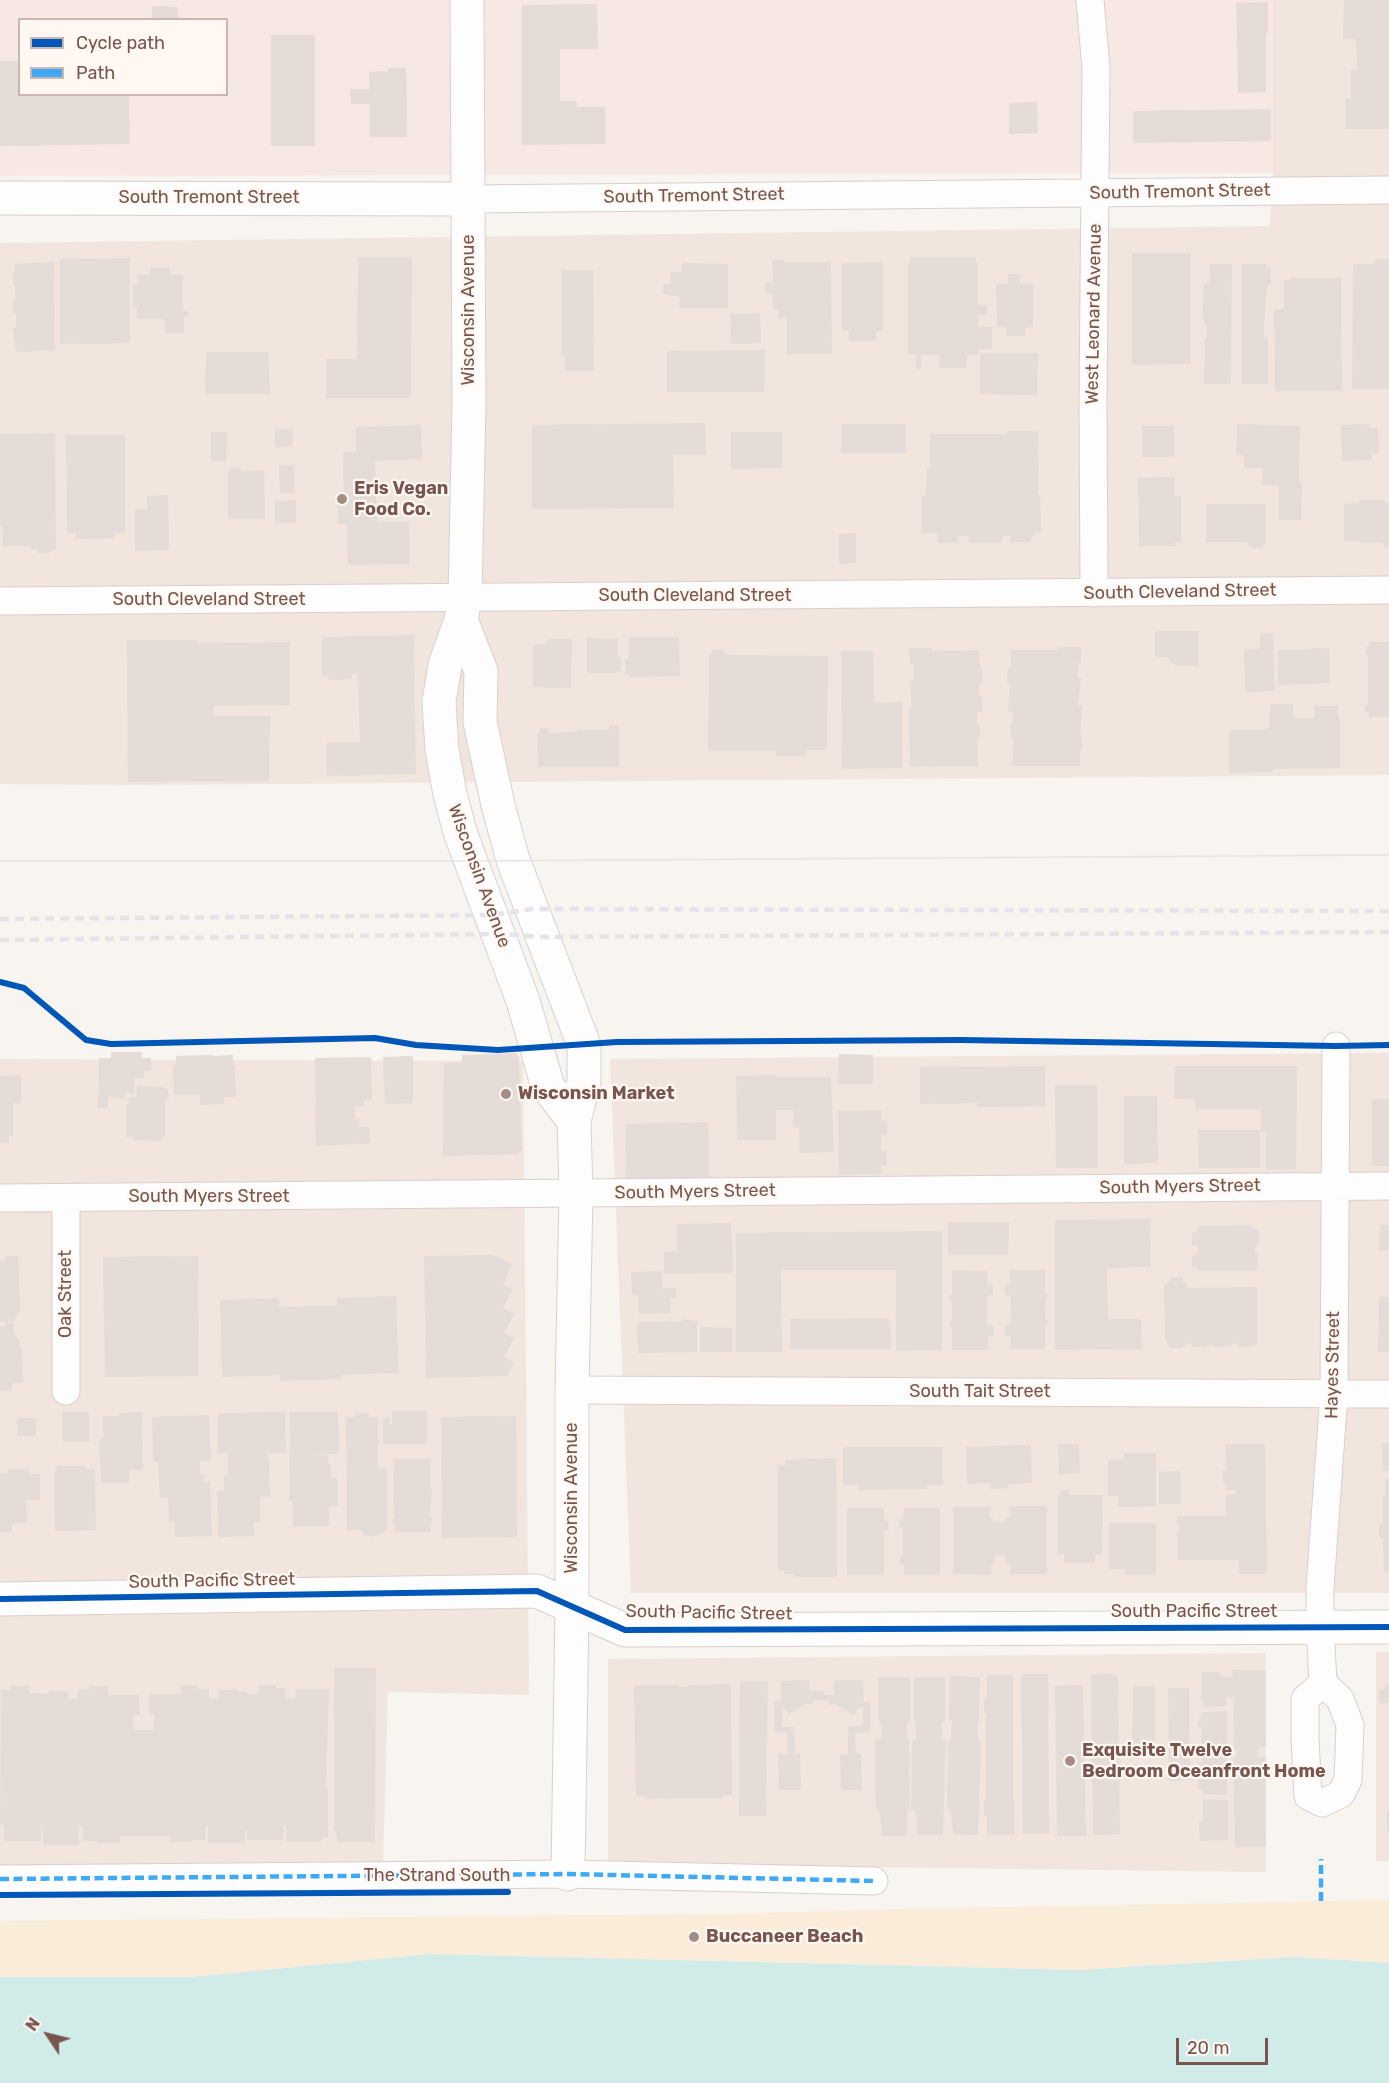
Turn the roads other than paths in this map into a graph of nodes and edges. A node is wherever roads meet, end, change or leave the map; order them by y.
1 (467, 0) edge
2 (1090, 0) edge
3 (1389, 190) edge
4 (1095, 193) junction
5 (0, 198) edge
6 (468, 199) junction
7 (1389, 590) edge
8 (1094, 593) junction
9 (0, 601) edge
10 (463, 609) junction
11 (1336, 1046) dead end
12 (574, 1121) junction
13 (1334, 1185) junction
14 (1389, 1185) edge
15 (576, 1194) junction
16 (0, 1198) edge
17 (66, 1198) junction
18 (572, 1390) junction
19 (66, 1391) dead end
20 (1334, 1394) junction
21 (1389, 1394) edge
22 (0, 1599) edge
23 (573, 1608) junction
24 (1320, 1627) junction
25 (1389, 1627) edge
26 (1323, 1683) dead end
27 (568, 1874) junction
28 (0, 1878) edge
29 (874, 1881) dead end

1 - 6 main road, Wisconsin Avenue
2 - 4 street, West Leonard Avenue
3 - 4 street, South Tremont Street
4 - 6 street, South Tremont Street
4 - 8 street, West Leonard Avenue
5 - 6 main road, South Tremont Street
6 - 10 main road, Wisconsin Avenue
7 - 8 street, South Cleveland Street
8 - 10 street, South Cleveland Street
9 - 10 street, South Cleveland Street
10 - 12 main road, Wisconsin Avenue
10 - 12 main road, Wisconsin Avenue
11 - 13 street, Hayes Street
12 - 15 main road, Wisconsin Avenue
13 - 14 street, South Myers Street
13 - 15 street, South Myers Street
13 - 20 street, Hayes Street
15 - 17 street, South Myers Street
15 - 18 main road, Wisconsin Avenue
16 - 17 street, South Myers Street
17 - 19 street, Oak Street
18 - 20 street, South Tait Street
18 - 23 main road, Wisconsin Avenue
20 - 21 street, South Tait Street
20 - 24 street, Hayes Street
22 - 23 main road, South Pacific Street
23 - 24 main road, South Pacific Street
23 - 27 main road, Wisconsin Avenue
24 - 25 main road, South Pacific Street
24 - 26 street, Hayes Street
27 - 28 street, The Strand South
27 - 29 street, The Strand South

